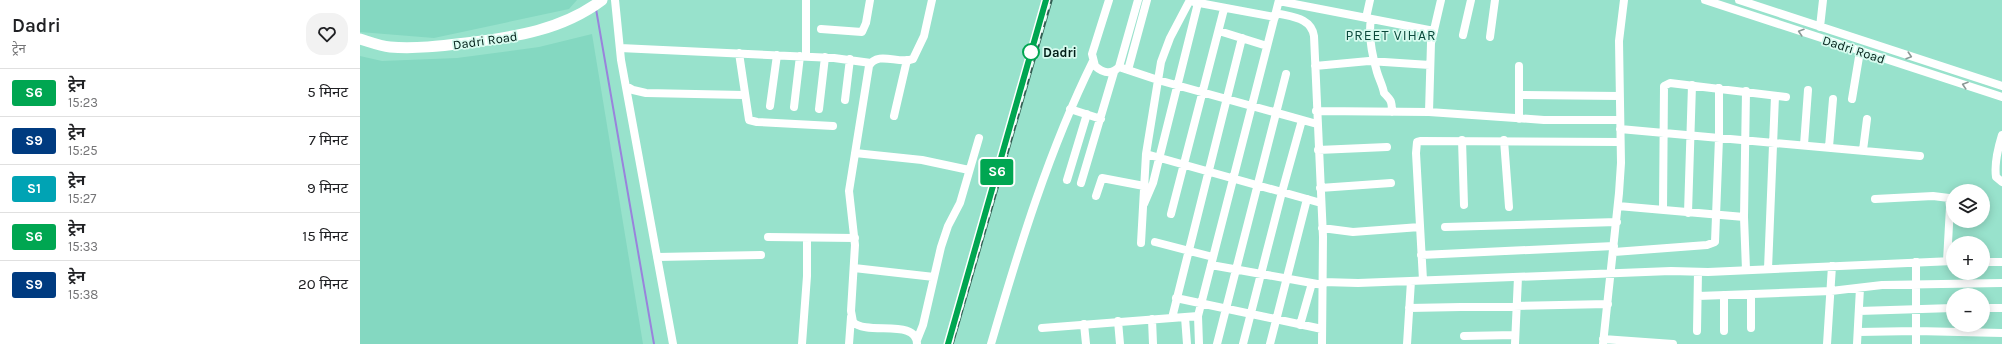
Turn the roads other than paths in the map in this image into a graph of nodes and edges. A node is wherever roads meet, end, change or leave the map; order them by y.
1 (615, 0) edge
2 (806, 0) edge
3 (870, 0) edge
4 (932, 0) edge
5 (1109, 0) edge
6 (1138, 0) edge
7 (1147, 0) edge
8 (1189, 0) edge
9 (1279, 0) edge
10 (1370, 0) edge
11 (1441, 0) edge
12 (1471, 0) edge
13 (1495, 0) edge
14 (1624, 0) edge
15 (1705, 0) edge
16 (1739, 0) edge
17 (1822, 0) edge
18 (1198, 3) junction
19 (593, 4) edge
20 (1224, 9) junction
21 (1275, 15) junction
22 (1368, 18) junction
23 (1820, 27) junction
24 (821, 29) dead end
25 (1219, 31) junction
26 (1434, 31) junction
27 (1463, 35) dead end
28 (1490, 37) dead end
29 (1242, 38) junction
30 (360, 39) edge
31 (1267, 46) junction
32 (620, 48) junction
33 (1860, 52) junction
34 (739, 53) junction
35 (777, 55) junction
36 (803, 56) junction
37 (825, 58) junction
38 (850, 59) junction
39 (907, 60) junction
40 (1093, 61) junction
41 (871, 62) junction
42 (1375, 62) junction
43 (1430, 65) junction
44 (1315, 66) junction
45 (1518, 66) dead end
46 (1116, 69) junction
47 (1128, 70) junction
48 (1286, 74) dead end
49 (1158, 80) junction
50 (1692, 85) junction
51 (626, 86) junction
52 (1179, 86) junction
53 (2002, 86) edge
54 (1719, 88) junction
55 (1808, 90) dead end
56 (1746, 91) junction
57 (1203, 92) junction
58 (744, 95) junction
59 (1519, 96) junction
60 (1619, 96) junction
61 (1775, 96) junction
62 (1786, 97) dead end
63 (2002, 98) edge
64 (1228, 99) junction
65 (1833, 99) dead end
66 (845, 100) dead end
67 (1852, 100) dead end
68 (770, 106) dead end
69 (1252, 106) junction
70 (794, 107) dead end
71 (1070, 109) junction
72 (819, 110) dead end
73 (1316, 111) junction
74 (1392, 112) junction
75 (1429, 112) junction
76 (1277, 113) junction
77 (1087, 114) junction
78 (894, 116) dead end
79 (1101, 119) junction
80 (1519, 119) junction
81 (1867, 119) dead end
82 (1302, 120) junction
83 (1620, 120) junction
84 (1317, 124) junction
85 (833, 126) dead end
86 (1620, 129) junction
87 (1663, 133) junction
88 (1691, 135) junction
89 (2002, 135) edge
90 (979, 138) dead end
91 (1719, 138) junction
92 (1462, 140) junction
93 (1504, 140) junction
94 (1745, 140) junction
95 (1620, 142) junction
96 (1773, 142) junction
97 (1804, 145) junction
98 (1387, 147) dead end
99 (1829, 147) junction
100 (1318, 150) junction
101 (1863, 150) junction
102 (855, 152) junction
103 (1146, 154) junction
104 (1920, 156) dead end
105 (1159, 158) junction
106 (1184, 166) junction
107 (969, 170) junction
108 (1208, 172) junction
109 (1233, 179) junction
110 (1067, 180) dead end
111 (2002, 182) edge
112 (1081, 183) dead end
113 (1391, 183) dead end
114 (1144, 186) junction
115 (1257, 186) junction
116 (1320, 188) junction
117 (1282, 192) junction
118 (1096, 196) dead end
119 (1307, 199) junction
120 (1875, 199) dead end
121 (1321, 203) junction
122 (1464, 205) dead end
123 (1143, 206) junction
124 (1618, 206) junction
125 (1510, 207) dead end
126 (1662, 210) junction
127 (1688, 212) junction
128 (1171, 214) dead end
129 (1716, 215) junction
130 (1744, 217) junction
131 (1617, 222) junction
132 (1420, 227) junction
133 (1445, 227) dead end
134 (1322, 228) junction
135 (1950, 236) edge
136 (768, 237) dead end
137 (807, 238) junction
138 (855, 238) junction
139 (1155, 242) dead end
140 (1141, 243) dead end
141 (1614, 249) junction
142 (1188, 250) junction
143 (761, 255) dead end
144 (1421, 255) junction
145 (657, 257) junction
146 (1212, 261) junction
147 (1946, 261) edge
148 (1916, 262) junction
149 (1990, 262) edge
150 (2002, 262) edge
151 (1832, 266) junction
152 (854, 268) junction
153 (1236, 269) junction
154 (1768, 269) junction
155 (1746, 270) junction
156 (1698, 272) junction
157 (1261, 274) junction
158 (1611, 274) junction
159 (934, 277) junction
160 (1518, 277) junction
161 (1286, 278) junction
162 (1423, 280) junction
163 (1410, 281) junction
164 (1312, 283) junction
165 (1323, 283) junction
166 (1916, 283) junction
167 (2002, 283) edge
168 (1860, 288) junction
169 (1831, 291) junction
170 (1751, 294) junction
171 (1724, 295) junction
172 (1698, 296) junction
173 (1176, 298) junction
174 (1201, 303) junction
175 (1608, 304) junction
176 (1516, 305) junction
177 (1409, 308) junction
178 (1916, 308) junction
179 (1946, 308) edge
180 (1990, 308) edge
181 (2002, 308) edge
182 (1226, 309) junction
183 (1859, 311) junction
184 (1251, 314) junction
185 (1198, 316) junction
186 (851, 317) junction
187 (1185, 317) junction
188 (1172, 318) junction
189 (1152, 319) junction
190 (1276, 320) junction
191 (1118, 321) junction
192 (1084, 324) junction
193 (1300, 325) junction
194 (1042, 328) dead end
195 (1751, 328) dead end
196 (1322, 329) junction
197 (1724, 330) dead end
198 (1916, 330) junction
199 (1698, 331) dead end
200 (1858, 332) junction
201 (2002, 333) edge
202 (1515, 335) junction
203 (1464, 336) dead end
204 (1603, 341) edge
205 (917, 342) edge
206 (673, 344) edge
207 (802, 344) edge
208 (849, 344) edge
209 (992, 344) edge
210 (1086, 344) edge
211 (1120, 344) edge
212 (1153, 344) edge
213 (1187, 344) edge
214 (1199, 344) edge
215 (1217, 344) edge
216 (1243, 344) edge
217 (1270, 344) edge
218 (1322, 344) edge
219 (1407, 344) edge
220 (1516, 344) edge
221 (1673, 344) edge
222 (1827, 344) edge
223 (1857, 344) edge
224 (1916, 344) edge

1 - 32 street
2 - 36 street
3 - 24 street
4 - 39 street
5 - 40 street
6 - 46 street
7 - 47 street
8 - 18 street
8 - 49 street
9 - 21 street
9 - 22 street
10 - 22 street
11 - 26 street
12 - 27 street
13 - 28 street
14 - 60 street
33 -> 15 street, Dadri Road
16 - 23 street, Dadri Road
17 - 23 street
18 - 20 street
18 - 52 street
19 - 30 main road, Dadri Road
20 - 21 street
20 - 25 street
21 - 31 street
21 - 44 street
22 - 26 street
22 - 42 street
23 -> 53 street, Dadri Road
25 - 29 street
25 - 57 street
26 - 43 street
29 - 31 street
29 - 64 street
31 - 69 street
32 - 34 street
32 - 51 street
63 -> 33 street, Dadri Road
33 - 67 street
34 - 35 street
34 - 58 street
35 - 36 street
35 - 68 street
36 - 37 street
36 - 70 street
37 - 38 street
37 - 72 street
38 - 41 street
38 - 66 street
39 - 41 street
39 - 78 street
40 - 46 street
40 - 71 street
41 - 102 street
42 - 43 street
42 - 44 street
42 - 74 street
43 - 75 street
44 - 73 street
45 - 59 street
46 - 47 street
46 - 79 street
47 - 49 street
48 - 76 street
49 - 52 street
49 - 103 street
50 - 54 street
50 - 87 street
50 - 88 street
51 - 58 street
51 - 145 street
52 - 57 street
52 - 105 street
54 - 56 street
54 - 91 street
55 - 97 street
56 - 61 street
56 - 94 street
57 - 64 street
57 - 106 street
58 - 85 street
59 - 60 street
59 - 80 street
60 - 83 street
61 - 62 street
61 - 96 street
64 - 69 street
64 - 108 street
65 - 99 street
69 - 76 street
69 - 109 street
71 - 77 street
71 - 209 street
73 - 74 street
73 - 84 street
74 - 75 street
75 - 80 street
76 - 82 street
76 - 115 street
77 - 79 street
77 - 110 street
79 - 112 street
80 - 83 street
81 - 101 street
82 - 84 street
82 - 117 street
83 - 86 street
84 - 100 street
86 - 87 street
86 - 95 street
87 - 88 street
87 - 126 street
88 - 91 street
88 - 127 street
89 - 111 street
90 - 107 street
91 - 94 street
91 - 129 street
92 - 93 street
92 - 122 street
92 - 132 street
93 - 95 street
93 - 125 street
94 - 96 street
94 - 130 street
95 - 124 street
96 - 97 street
96 - 154 street
97 - 99 street
98 - 100 street
99 - 101 street
100 - 116 street
101 - 104 street
102 - 107 street
102 - 138 street
103 - 105 street
103 - 114 street
105 - 106 street
105 - 123 street
106 - 108 street
106 - 128 street
107 - 159 street
108 - 109 street
108 - 142 street
109 - 115 street
109 - 146 street
113 - 116 street
114 - 118 street
114 - 123 street
115 - 117 street
115 - 153 street
116 - 121 street
117 - 119 street
117 - 157 street
119 - 121 street
119 - 161 street
120 - 135 street
121 - 134 street
123 - 140 street
124 - 126 street
124 - 131 street
126 - 127 street
127 - 129 street
129 - 130 street
129 - 141 street
130 - 155 street
131 - 133 street
131 - 141 street
132 - 134 street
132 - 144 street
134 - 165 street
136 - 137 street
137 - 138 street
137 - 207 street
138 - 152 street
139 - 142 street
141 - 144 street
141 - 158 street
142 - 146 street
142 - 173 street
143 - 145 street
144 - 162 street
145 - 206 street
146 - 153 street
146 - 174 street
147 - 148 street
148 - 151 street
148 - 166 street
149 - 150 street
151 - 154 street
151 - 169 street
152 - 159 street
152 - 186 street
153 - 157 street
153 - 182 street
154 - 155 street
155 - 156 street
156 - 158 street
156 - 172 street
157 - 161 street
157 - 184 street
158 - 160 street
158 - 175 street
159 - 205 street
160 - 162 street
160 - 176 street
161 - 164 street
161 - 190 street
162 - 163 street
163 - 165 street
163 - 177 street
164 - 165 street
164 - 193 street
165 - 196 street
166 - 167 street
166 - 168 street
166 - 178 street
168 - 169 street
168 - 183 street
169 - 170 street
169 - 222 street
170 - 171 street
170 - 195 street
171 - 172 street
171 - 197 street
172 - 199 street
173 - 174 street
173 - 188 street
174 - 182 street
174 - 185 street
175 - 176 street
175 - 204 street
176 - 177 street
176 - 202 street
177 - 219 street
178 - 179 street
178 - 183 street
178 - 198 street
180 - 181 street
182 - 184 street
182 - 215 street
183 - 200 street
184 - 190 street
184 - 216 street
185 - 187 street
185 - 214 street
186 - 205 street
186 - 208 street
187 - 188 street
187 - 213 street
188 - 189 street
189 - 191 street
189 - 212 street
190 - 193 street
190 - 217 street
191 - 192 street
191 - 211 street
192 - 194 street
192 - 210 street
193 - 196 street
196 - 218 street
198 - 200 street
198 - 201 street
198 - 224 street
200 - 223 street
202 - 203 street
202 - 220 street
204 - 221 street

